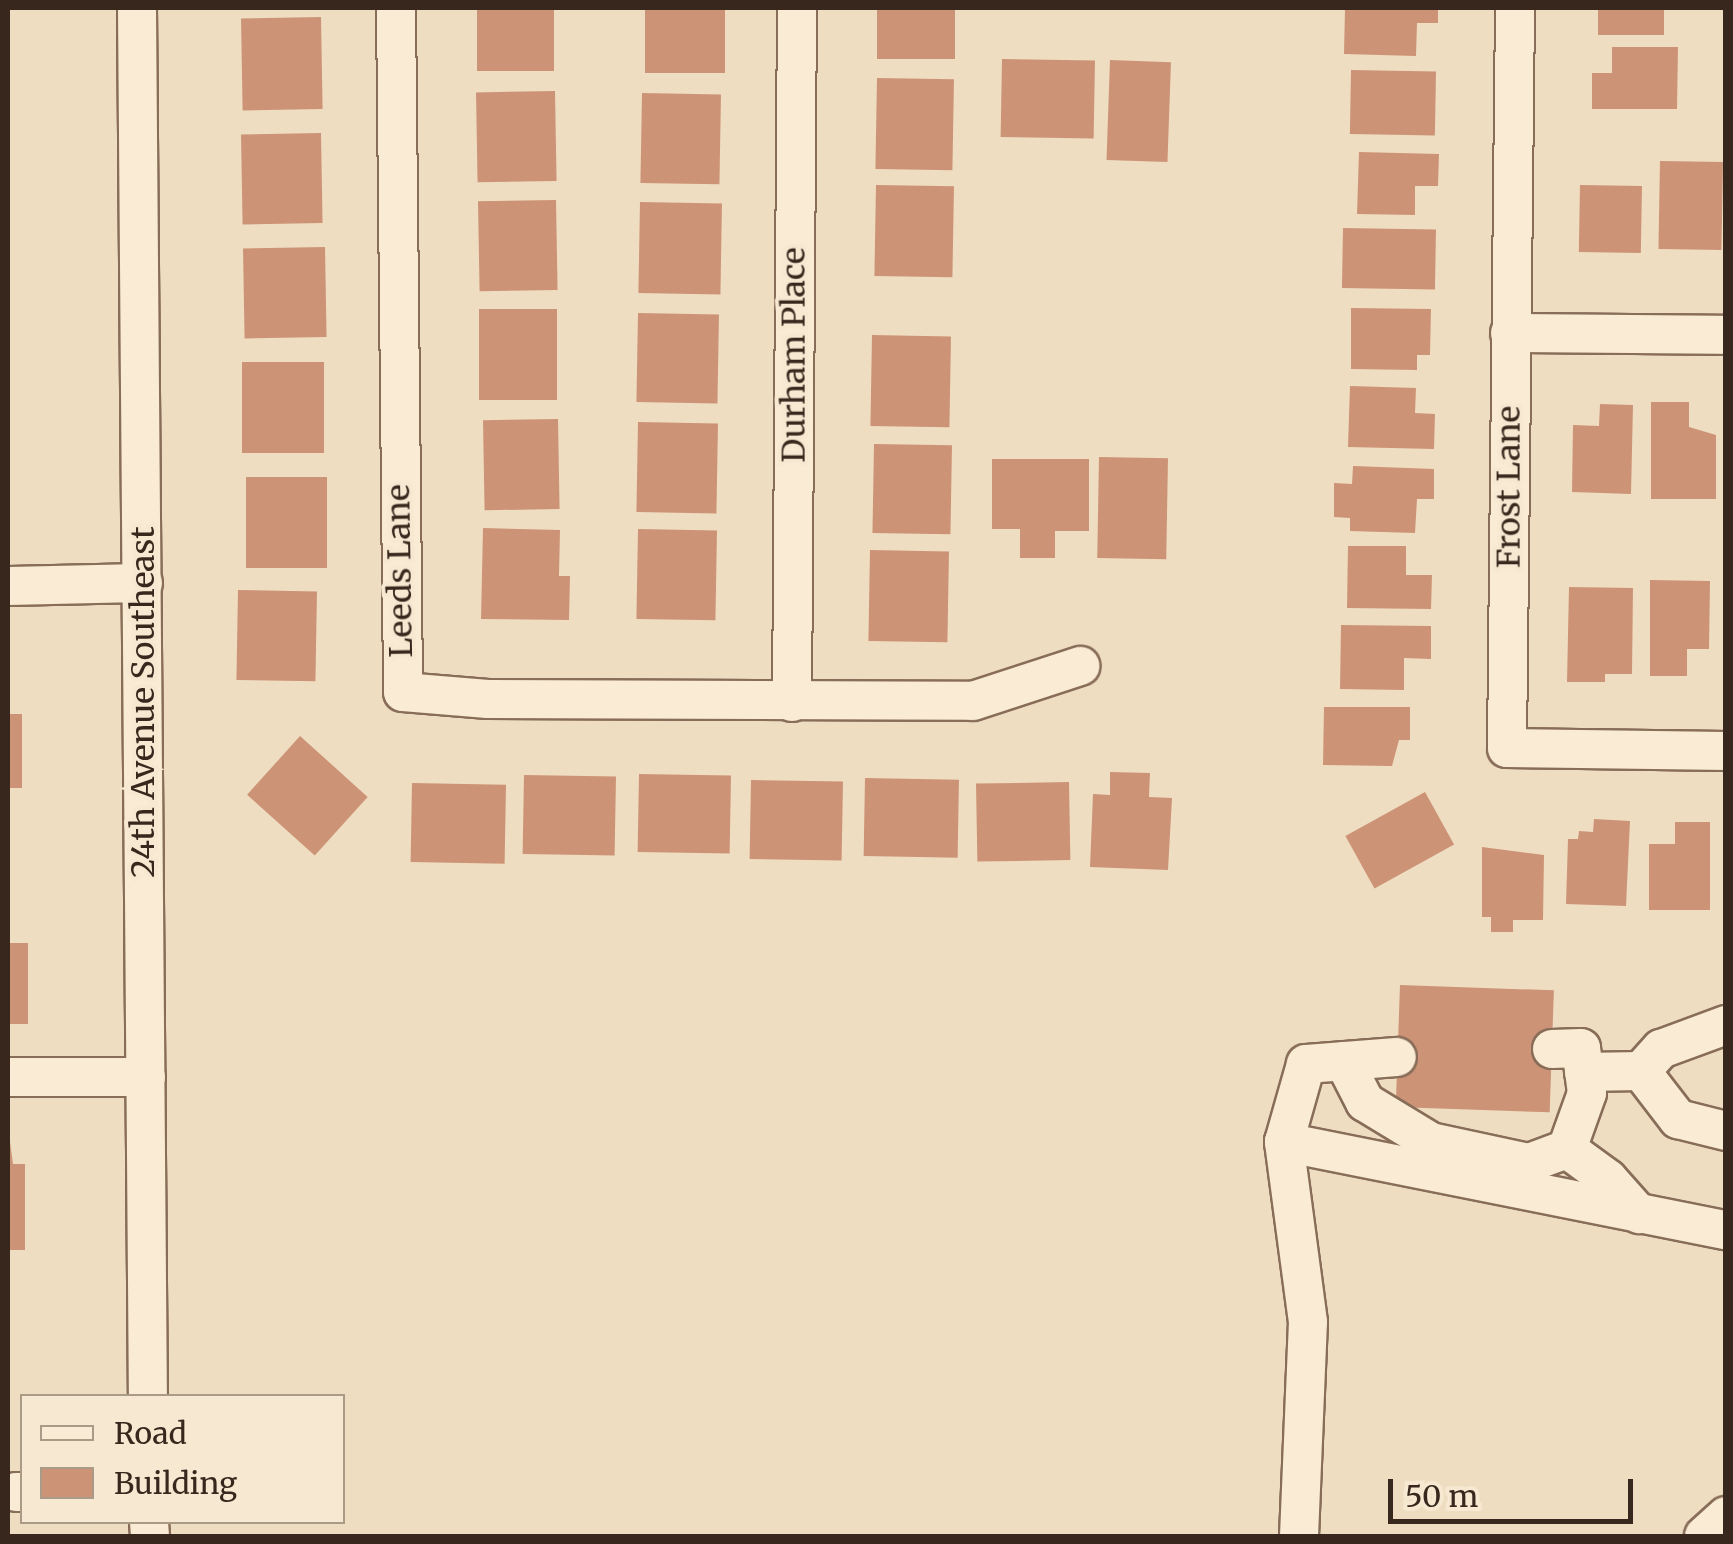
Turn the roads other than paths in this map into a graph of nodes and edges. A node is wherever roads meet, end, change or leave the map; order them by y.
1 (137, 8) edge
2 (396, 8) edge
3 (797, 8) edge
4 (1515, 8) edge
5 (1510, 333) junction
6 (1726, 335) edge
7 (143, 584) junction
8 (8, 586) edge
9 (1080, 666) dead end
10 (792, 702) junction
11 (1726, 751) edge
12 (1726, 1026) edge
13 (1552, 1049) dead end
14 (1398, 1057) dead end
15 (1344, 1061) junction
16 (1641, 1070) junction
17 (1584, 1072) junction
18 (146, 1076) junction
19 (8, 1077) edge
20 (1726, 1131) edge
21 (1284, 1142) junction
22 (1567, 1149) junction
23 (1335, 1154) junction
24 (1639, 1214) junction
25 (1726, 1230) edge
26 (148, 1394) edge
27 (1726, 1516) edge
28 (1299, 1536) edge
29 (1318, 1536) edge
30 (1704, 1536) edge

1 - 7 street, 24th Avenue Southeast
2 - 10 street, Leeds Lane
3 - 10 street, Durham Place
4 - 5 street, Frost Lane
5 - 6 street
5 - 11 street, Frost Lane
7 - 8 street
7 - 18 street, 24th Avenue Southeast
9 - 10 street, Leeds Lane
12 - 16 street
13 - 17 street
14 - 15 street
15 - 21 street
15 - 22 street
16 - 17 street
16 - 20 street
17 - 22 street
18 - 19 street
18 - 26 street, 24th Avenue Southeast
21 - 23 street
21 - 28 street
22 - 24 street
23 - 24 street
23 - 29 street
24 - 25 street
27 - 30 street

